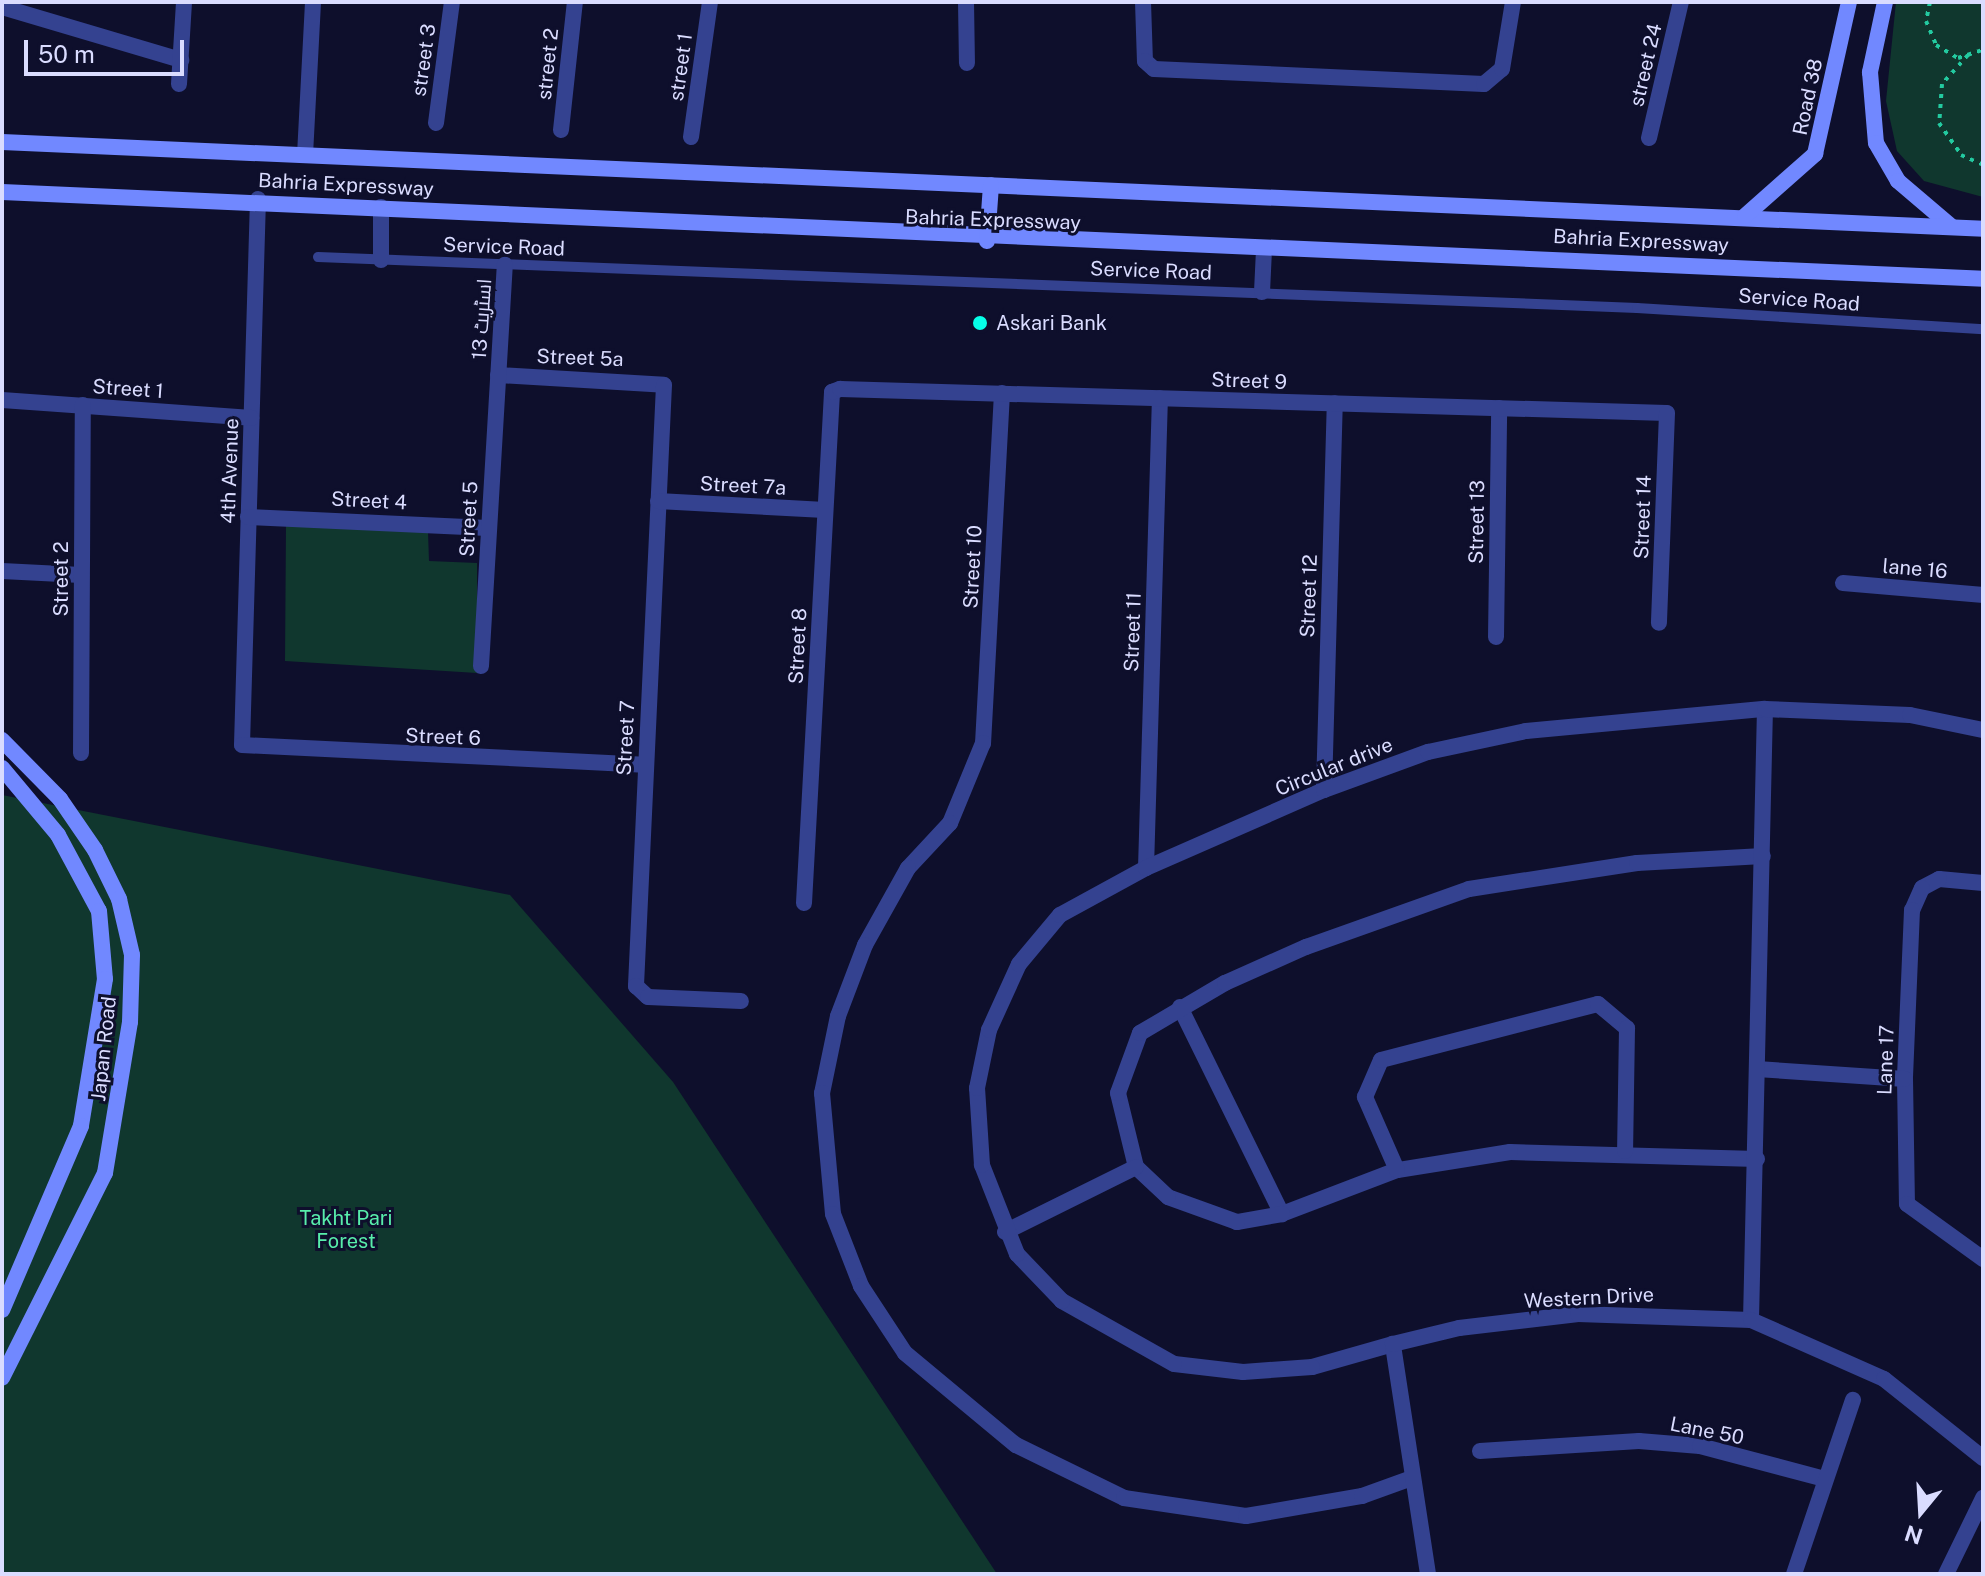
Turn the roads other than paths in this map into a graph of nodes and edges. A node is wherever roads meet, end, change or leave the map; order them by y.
1 (184, 2) edge
2 (313, 2) edge
3 (452, 2) edge
4 (575, 2) edge
5 (710, 2) edge
6 (966, 2) edge
7 (1143, 2) edge
8 (1513, 2) edge
9 (1681, 2) edge
10 (1849, 2) edge
11 (1885, 2) edge
12 (2, 7) edge
13 (181, 60) junction
14 (967, 63) dead end
15 (179, 84) dead end
16 (436, 123) dead end
17 (561, 130) dead end
18 (691, 137) dead end
19 (1649, 138) dead end
20 (2, 142) edge
21 (305, 155) junction
22 (991, 185) junction
23 (2, 192) edge
24 (258, 199) junction
25 (381, 207) junction
26 (1745, 216) junction
27 (1952, 227) junction
28 (1983, 229) edge
29 (987, 241) junction
30 (1264, 249) junction
31 (318, 257) dead end
32 (381, 260) junction
33 (505, 265) junction
34 (1983, 279) edge
35 (1262, 292) junction
36 (1983, 329) edge
37 (498, 375) junction
38 (661, 382) joint
39 (832, 392) joint
40 (1002, 393) junction
41 (1160, 398) junction
42 (2, 400) edge
43 (1335, 403) junction
44 (83, 405) junction
45 (1499, 408) junction
46 (1667, 413) joint
47 (251, 418) junction
48 (658, 501) junction
49 (825, 510) junction
50 (248, 517) junction
51 (488, 528) junction
52 (2, 571) edge
53 (81, 575) junction
54 (1843, 583) dead end
55 (1983, 595) edge
56 (1659, 623) dead end
57 (1496, 637) dead end
58 (481, 666) dead end
59 (1765, 709) junction
60 (1983, 730) edge
61 (2, 740) edge
62 (242, 745) joint
63 (81, 753) dead end
64 (644, 765) junction
65 (2, 768) edge
66 (1324, 790) junction
67 (1763, 856) junction
68 (1146, 868) junction
69 (1983, 883) edge
70 (804, 903) dead end
71 (741, 1001) dead end
72 (1180, 1007) junction
73 (1757, 1069) junction
74 (1905, 1079) junction
75 (1625, 1151) junction
76 (1757, 1159) junction
77 (1136, 1167) junction
78 (1397, 1170) junction
79 (1282, 1214) junction
80 (1005, 1232) junction
81 (1983, 1259) edge
82 (2, 1310) edge
83 (1751, 1320) junction
84 (1393, 1344) junction
85 (2, 1378) edge
86 (1853, 1400) dead end
87 (1480, 1451) dead end
88 (1983, 1458) edge
89 (1412, 1478) junction
90 (1825, 1479) junction
91 (1983, 1498) edge
92 (1428, 1574) edge
93 (1794, 1574) edge
94 (1946, 1574) edge

1 - 13 street
2 - 21 street
3 - 16 street, street 3
4 - 17 street, street 2
5 - 18 street, street 1
6 - 14 street
7 - 8 street
9 - 19 street, street 24
10 - 26 main road, Road 38
11 - 27 main road
12 - 13 street
13 - 15 street
20 - 21 main road, Bahria Expressway
21 - 22 main road, Bahria Expressway
22 - 26 main road, Bahria Expressway
22 - 29 main road
23 - 24 main road, Bahria Expressway
24 - 25 main road, Bahria Expressway
24 - 47 street, 4th Avenue
25 - 29 main road, Bahria Expressway
25 - 32 street
26 - 27 main road, Bahria Expressway
27 - 28 main road, Bahria Expressway
29 - 30 main road, Bahria Expressway
30 - 34 main road, Bahria Expressway
30 - 35 street
31 - 32 lane, Service Road
32 - 33 lane, Service Road
33 - 35 lane, Service Road
33 - 37 street, اسٹریٹ 13
35 - 36 lane, Service Road
37 - 38 street, Street 5a
37 - 51 street, Street 5
38 - 48 street, Street 7
39 - 40 street, Street 9
39 - 49 street, Street 8
40 - 41 street, Street 9
40 - 89 street, Street 10
41 - 43 street, Street 9
41 - 68 street, Street 11
42 - 44 street, Street 1
43 - 45 street, Street 9
43 - 66 street, Street 12
44 - 47 street, Street 1
44 - 53 street, Street 2
45 - 46 street, Street 9
45 - 57 street, Street 13
46 - 56 street, Street 14
47 - 50 street, 4th Avenue
48 - 49 street, Street 7a
48 - 64 street, Street 7
49 - 70 street, Street 8
50 - 51 street, Street 4
50 - 62 street, 4th Avenue
51 - 58 street, Street 5
52 - 53 street
53 - 63 street, Street 2
54 - 55 street, lane 16
59 - 60 street, Circular drive
59 - 66 street, Circular drive
59 - 67 street
61 - 85 main road, Japan Road
62 - 64 street, Street 6
64 - 71 street, Street 7
65 - 82 main road, Japan Road
66 - 68 street, Circular drive
67 - 72 street
67 - 73 street
68 - 80 street, Circular drive
69 - 74 street, Lane 17
72 - 77 street
72 - 79 street
73 - 74 street
73 - 76 street
74 - 81 street, Lane 17
75 - 76 street
75 - 78 street
75 - 78 street
76 - 83 street
77 - 79 street
77 - 80 street
78 - 79 street
80 - 84 street, Western Drive
83 - 84 street, Western Drive
83 - 88 street, Western Drive
84 - 89 street
86 - 90 street
87 - 90 street, Lane 50
89 - 92 street
90 - 93 street
91 - 94 street

